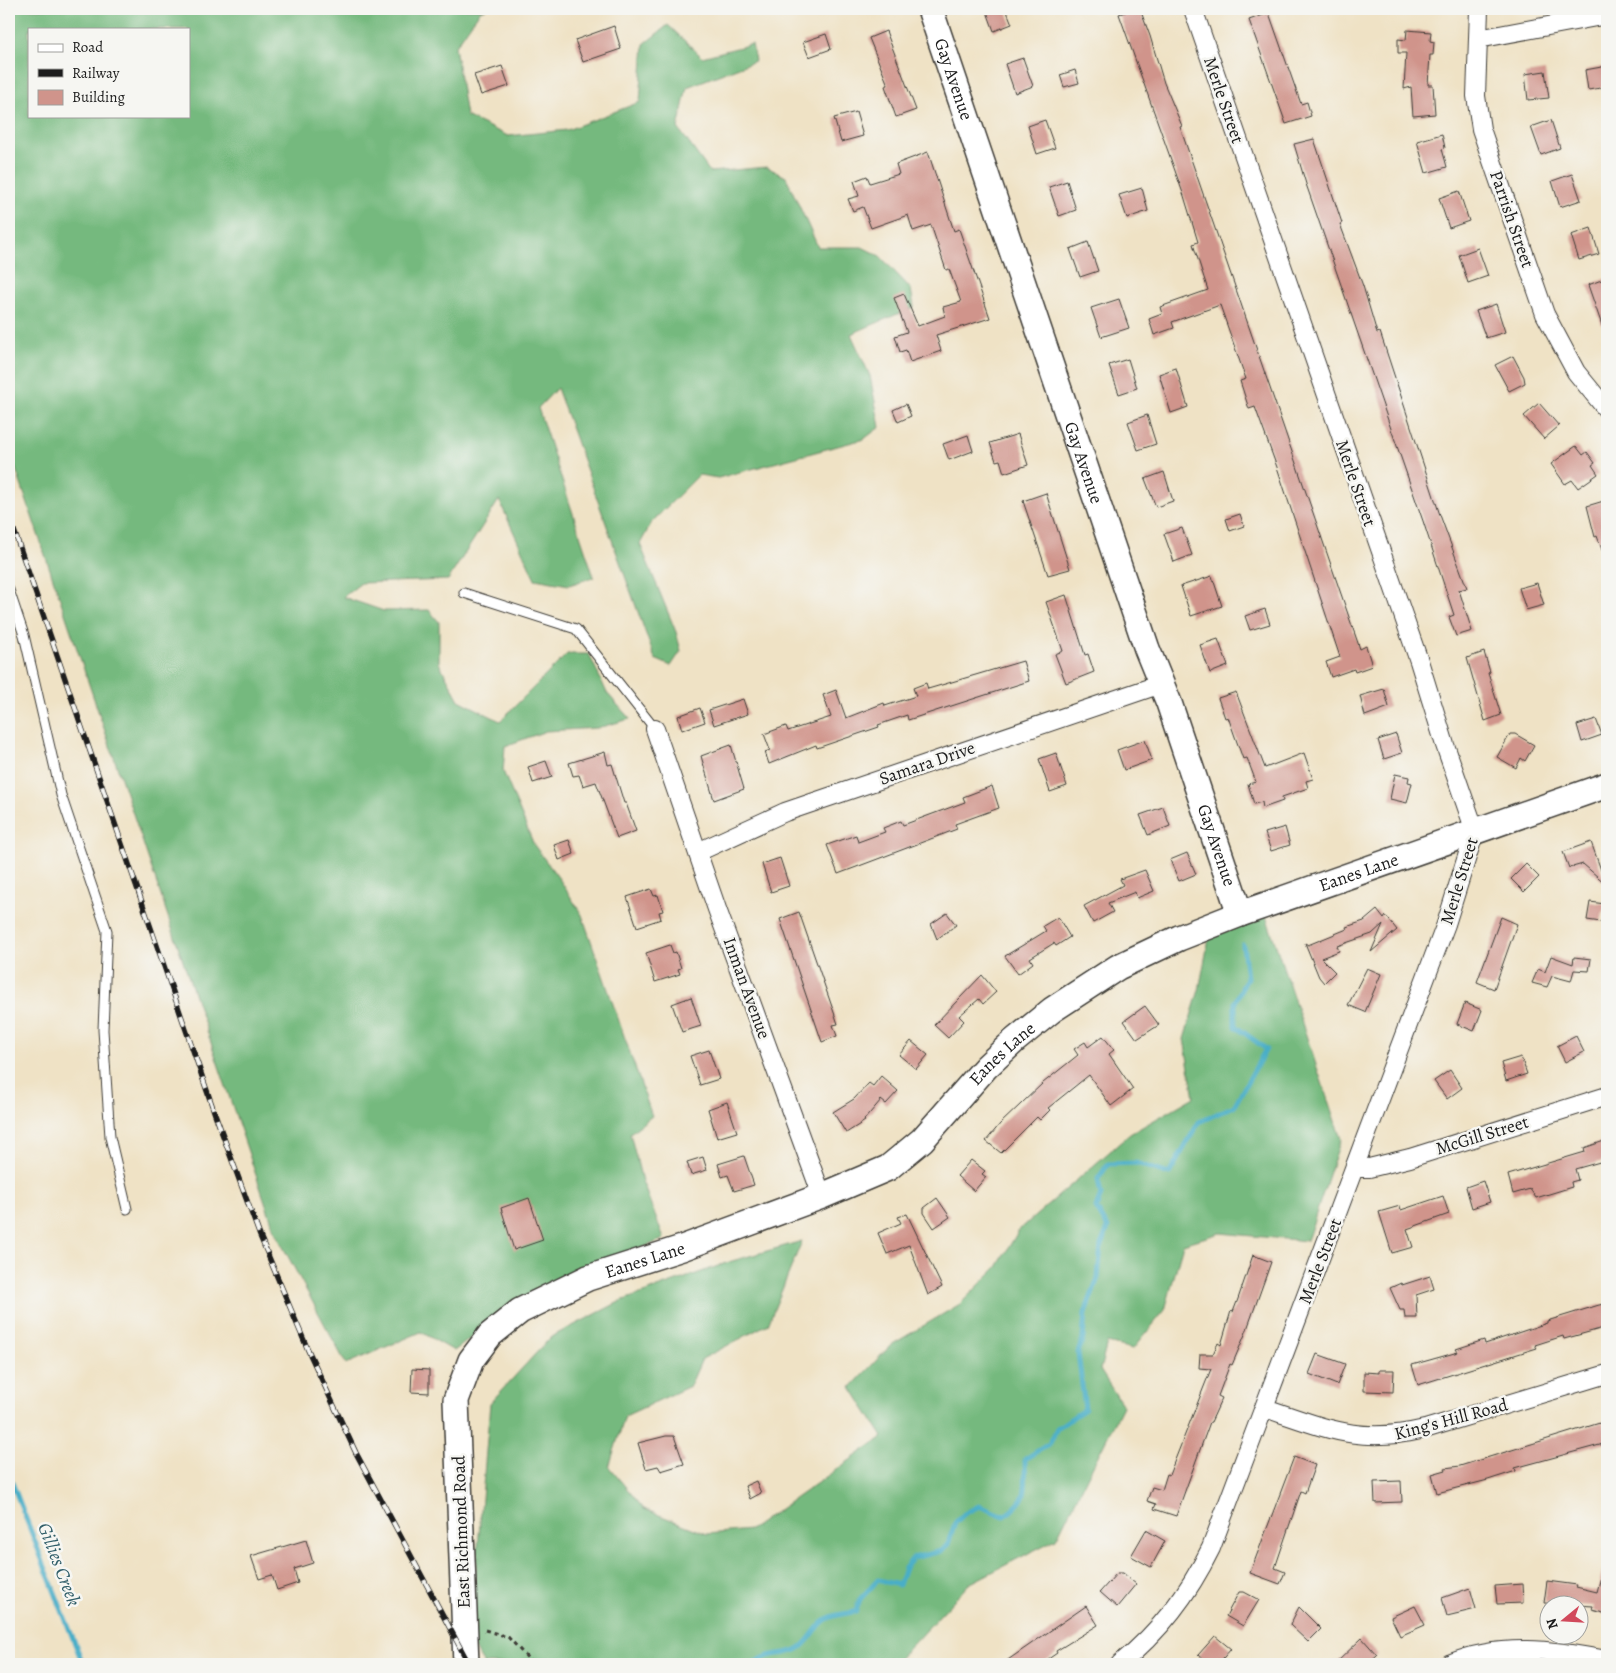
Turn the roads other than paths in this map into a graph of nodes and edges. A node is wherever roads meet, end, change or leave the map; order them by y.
1 (930, 9) edge
2 (1193, 9) edge
3 (1479, 9) edge
4 (1607, 15) edge
5 (1478, 39) junction
6 (1607, 410) edge
7 (9, 590) edge
8 (464, 593) dead end
9 (1161, 684) junction
10 (656, 729) joint
11 (1607, 785) edge
12 (1475, 831) junction
13 (698, 852) junction
14 (1240, 914) junction
15 (1607, 1096) edge
16 (1355, 1168) junction
17 (822, 1196) junction
18 (127, 1210) dead end
19 (1607, 1374) edge
20 (456, 1400) joint
21 (1265, 1408) junction
22 (1607, 1660) edge
23 (466, 1664) edge
24 (1120, 1664) edge
25 (1449, 1664) edge

1 - 9 street, Gay Avenue
2 - 12 street, Merle Street
3 - 5 street, Parrish Street
4 - 5 street
5 - 6 street, Parrish Street
7 - 18 lane
8 - 10 lane
9 - 13 street, Samara Drive
9 - 14 street, Gay Avenue
10 - 13 street, Inman Avenue
11 - 12 street, Eanes Lane
12 - 14 street, Eanes Lane
12 - 16 street, Merle Street
13 - 17 street, Inman Avenue
14 - 17 street, Eanes Lane
15 - 16 street, McGill Street
16 - 21 street, Merle Street
17 - 20 street, Eanes Lane
19 - 21 street, King's Hill Road
20 - 23 street, East Richmond Road
21 - 24 street, Merle Street
22 - 25 street

